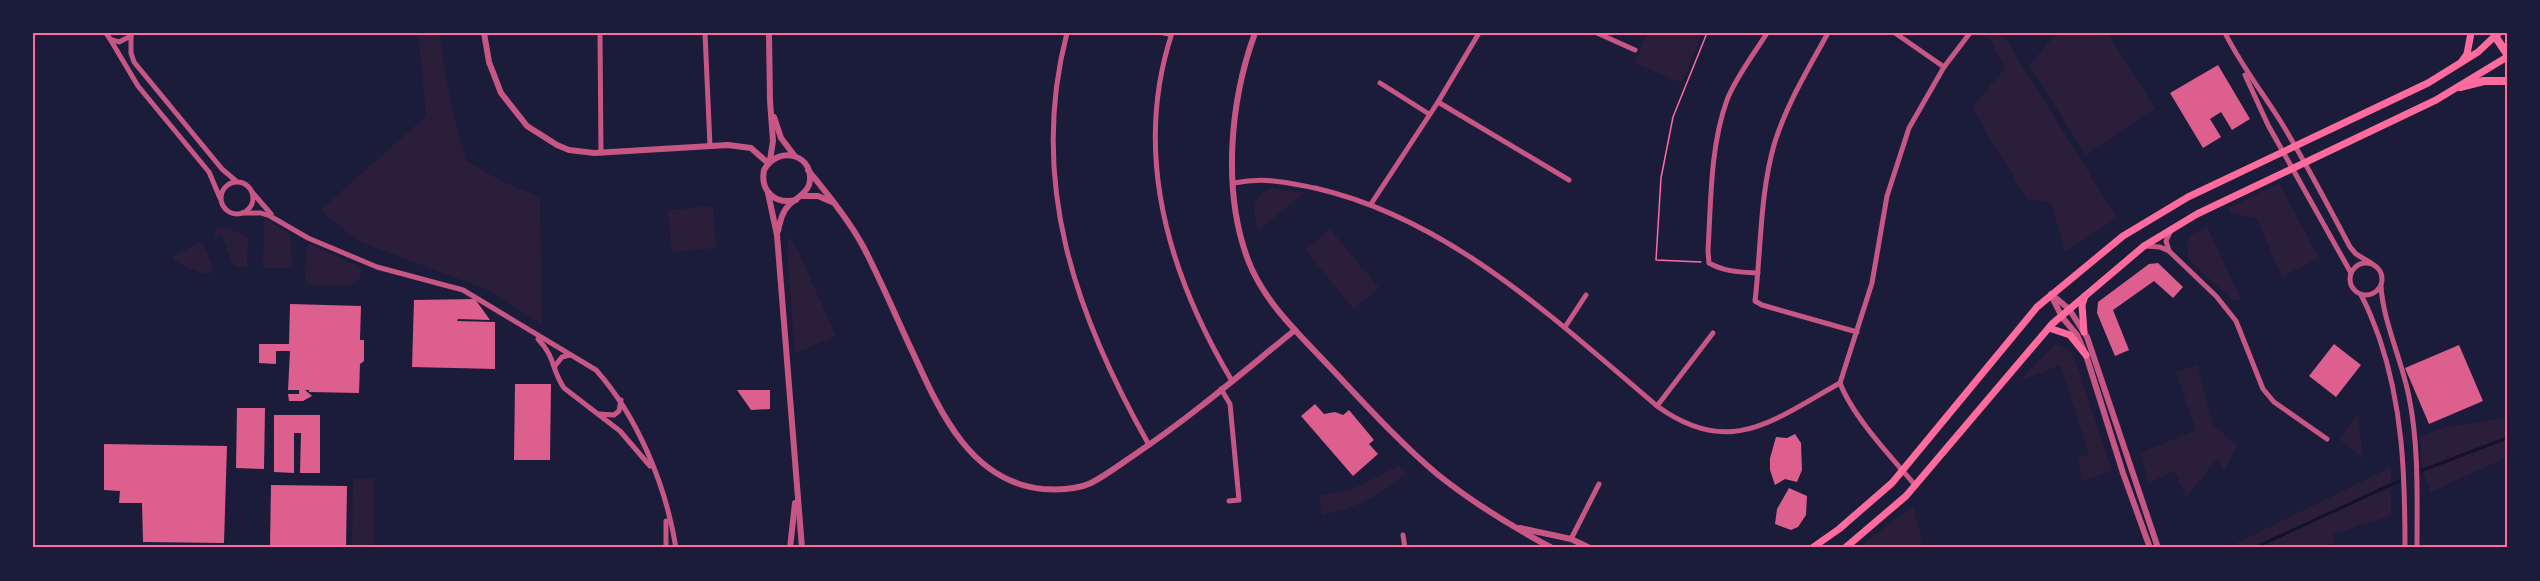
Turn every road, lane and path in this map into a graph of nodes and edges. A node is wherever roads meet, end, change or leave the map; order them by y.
1 (106, 33) edge
2 (484, 33) edge
3 (600, 33) edge
4 (705, 33) edge
5 (769, 33) edge
6 (1067, 33) edge
7 (1156, 33) edge
8 (1256, 33) edge
9 (1479, 33) edge
10 (1597, 33) edge
11 (1707, 33) edge
12 (1767, 33) edge
13 (1828, 33) edge
14 (1895, 33) edge
15 (1970, 33) edge
16 (2225, 33) edge
17 (2470, 33) edge
18 (131, 34) edge
19 (2495, 34) edge
20 (1172, 35) edge
21 (110, 39) junction
22 (1635, 50) dead end
23 (2507, 55) edge
24 (2240, 63) junction
25 (2459, 65) junction
26 (1944, 67) junction
27 (2507, 81) edge
28 (1380, 83) dead end
29 (2460, 87) junction
30 (770, 101) junction
31 (1438, 102) junction
32 (1429, 114) junction
33 (2295, 145) junction
34 (710, 146) junction
35 (2282, 151) junction
36 (601, 153) junction
37 (794, 156) junction
38 (769, 162) junction
39 (2306, 163) junction
40 (2293, 168) junction
41 (808, 170) junction
42 (1569, 180) dead end
43 (236, 181) junction
44 (1234, 183) junction
45 (252, 192) junction
46 (768, 193) junction
47 (220, 198) junction
48 (798, 198) junction
49 (1371, 204) junction
50 (838, 207) junction
51 (242, 213) junction
52 (280, 221) junction
53 (2173, 227) junction
54 (777, 235) junction
55 (2144, 246) junction
56 (2169, 251) junction
57 (1708, 262) junction
58 (2371, 263) junction
59 (1758, 273) junction
60 (2351, 273) junction
61 (2381, 286) junction
62 (2051, 294) junction
63 (1586, 295) dead end
64 (2085, 295) junction
65 (2361, 295) junction
66 (2069, 309) junction
67 (2062, 316) junction
68 (1565, 327) junction
69 (2049, 328) junction
70 (1295, 330) junction
71 (531, 331) junction
72 (1857, 332) junction
73 (2084, 332) junction
74 (1713, 333) dead end
75 (570, 355) junction
76 (2086, 355) junction
77 (555, 366) junction
78 (1232, 381) junction
79 (1840, 383) junction
80 (1221, 390) junction
81 (621, 400) junction
82 (1657, 406) junction
83 (597, 414) junction
84 (2327, 439) dead end
85 (1149, 445) junction
86 (654, 469) junction
87 (1903, 471) junction
88 (1599, 484) dead end
89 (1915, 486) junction
90 (796, 491) junction
91 (1228, 501) dead end
92 (667, 513) junction
93 (1511, 526) junction
94 (1403, 535) dead end
95 (1571, 539) junction
96 (666, 548) edge
97 (676, 548) edge
98 (790, 548) edge
99 (802, 548) edge
100 (1405, 548) edge
101 (1551, 548) edge
102 (1590, 548) edge
103 (1812, 548) edge
104 (1845, 548) edge
105 (2150, 548) edge
106 (2158, 548) edge
107 (2405, 548) edge
108 (2417, 548) edge

1 - 21 street
2 - 36 street
3 - 36 street
4 - 34 street
5 - 30 street
6 - 85 street
7 - 20 lane
8 - 44 street
9 - 31 street
10 - 22 street
11 - 57 path
12 - 57 street
13 - 59 street
14 - 26 street
15 - 26 street
16 - 24 street
17 - 25 main road
18 - 21 street
18 - 43 street
19 - 23 highway
19 - 25 main road
20 - 78 street
21 - 47 street
23 - 29 main road
24 - 33 street
24 - 35 street
25 - 33 main road
26 - 72 street
27 - 29 highway
28 - 32 street
29 - 39 main road
30 - 37 street
30 - 38 street
31 - 32 street
31 - 42 street
32 - 49 street
33 - 35 main road
33 - 39 street
34 - 36 street
34 - 38 street
35 - 40 street
35 - 62 main road
37 - 38 street
37 - 41 street
38 - 46 street
39 - 40 main road
39 - 58 street
40 - 53 main road
40 - 60 street
41 - 48 street
41 - 50 street
43 - 45 street
43 - 47 street
44 - 49 street
44 - 70 street
45 - 51 street
45 - 52 street
46 - 48 street
46 - 54 street
47 - 51 street
48 - 50 street
48 - 54 street
49 - 68 street
50 - 85 street
51 - 52 street
52 - 71 street
53 - 55 main road
53 - 56 street
54 - 90 street
55 - 56 street
55 - 64 main road
56 - 84 street
57 - 59 street
58 - 60 street
58 - 61 street
59 - 72 street
60 - 65 street
61 - 65 street
61 - 108 street
62 - 66 street
62 - 67 street
62 - 87 main road
63 - 68 street
64 - 66 main road
64 - 73 main road
65 - 107 street
66 - 67 main road
66 - 73 street
67 - 69 main road
67 - 76 street
68 - 82 street
69 - 76 main road
69 - 89 main road
70 - 78 street
70 - 93 street
71 - 75 street
71 - 77 street
72 - 79 street
73 - 106 street
74 - 82 street
75 - 77 street
75 - 81 street
76 - 105 street
77 - 83 street
78 - 80 street
79 - 82 street
79 - 87 street
80 - 85 street
80 - 91 street
81 - 83 street
81 - 86 street
83 - 86 street
86 - 92 street
87 - 89 street
87 - 103 main road
88 - 95 street
89 - 104 main road
90 - 98 street
90 - 99 street
92 - 96 street
92 - 97 street
93 - 95 street
93 - 101 street
94 - 100 street
95 - 102 street

